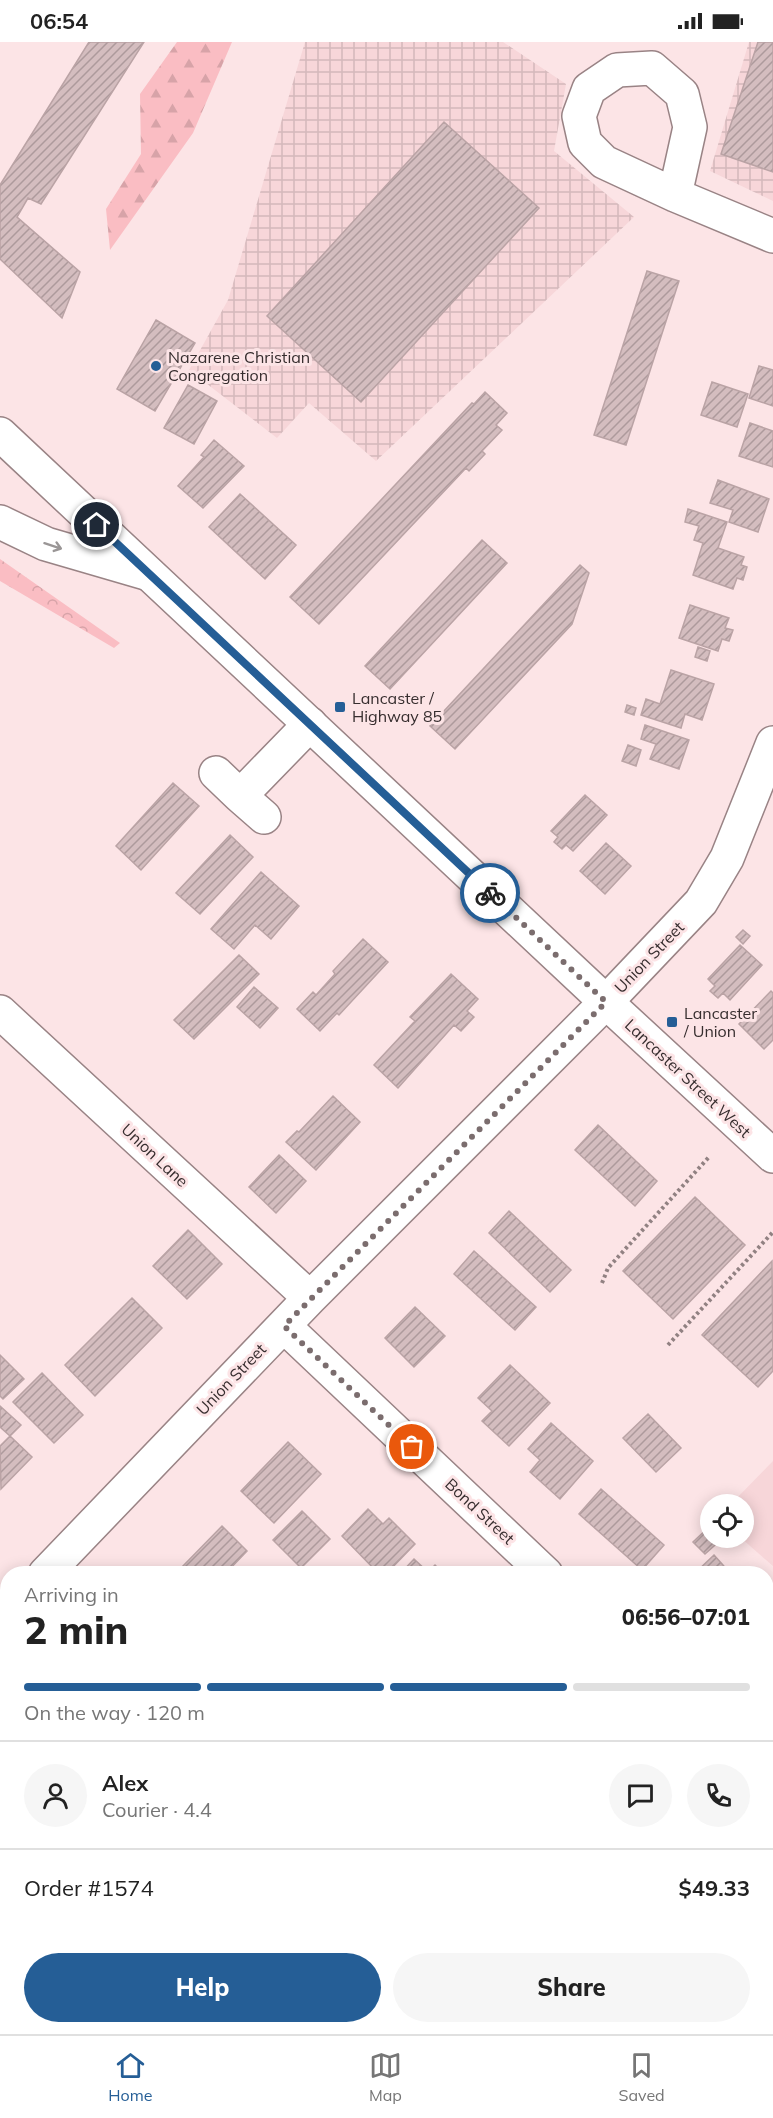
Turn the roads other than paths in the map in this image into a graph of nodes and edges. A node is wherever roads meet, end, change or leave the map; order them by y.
1 (675, 195) dead end
2 (773, 236) edge
3 (0, 434) edge
4 (0, 522) edge
5 (149, 574) junction
6 (310, 724) junction
7 (773, 743) edge
8 (216, 773) dead end
9 (240, 796) junction
10 (264, 818) dead end
11 (606, 1002) junction
12 (0, 1012) edge
13 (773, 1156) edge
14 (310, 1298) junction
15 (284, 1326) junction
16 (53, 1566) edge
17 (538, 1566) edge

1 - 2 main road
3 - 5 main road, Lancaster Street West
4 -> 5 main road
5 - 6 main road, Lancaster Street West
6 - 9 main road
6 - 11 main road, Lancaster Street West
7 - 11 main road, Union Street
8 - 9 main road
9 - 10 main road
11 - 13 main road, Lancaster Street West
11 - 14 main road, Union Street
12 - 14 main road, Union Lane
14 - 15 main road, Union Street
15 - 16 main road, Union Street
15 - 17 main road, Bond Street

